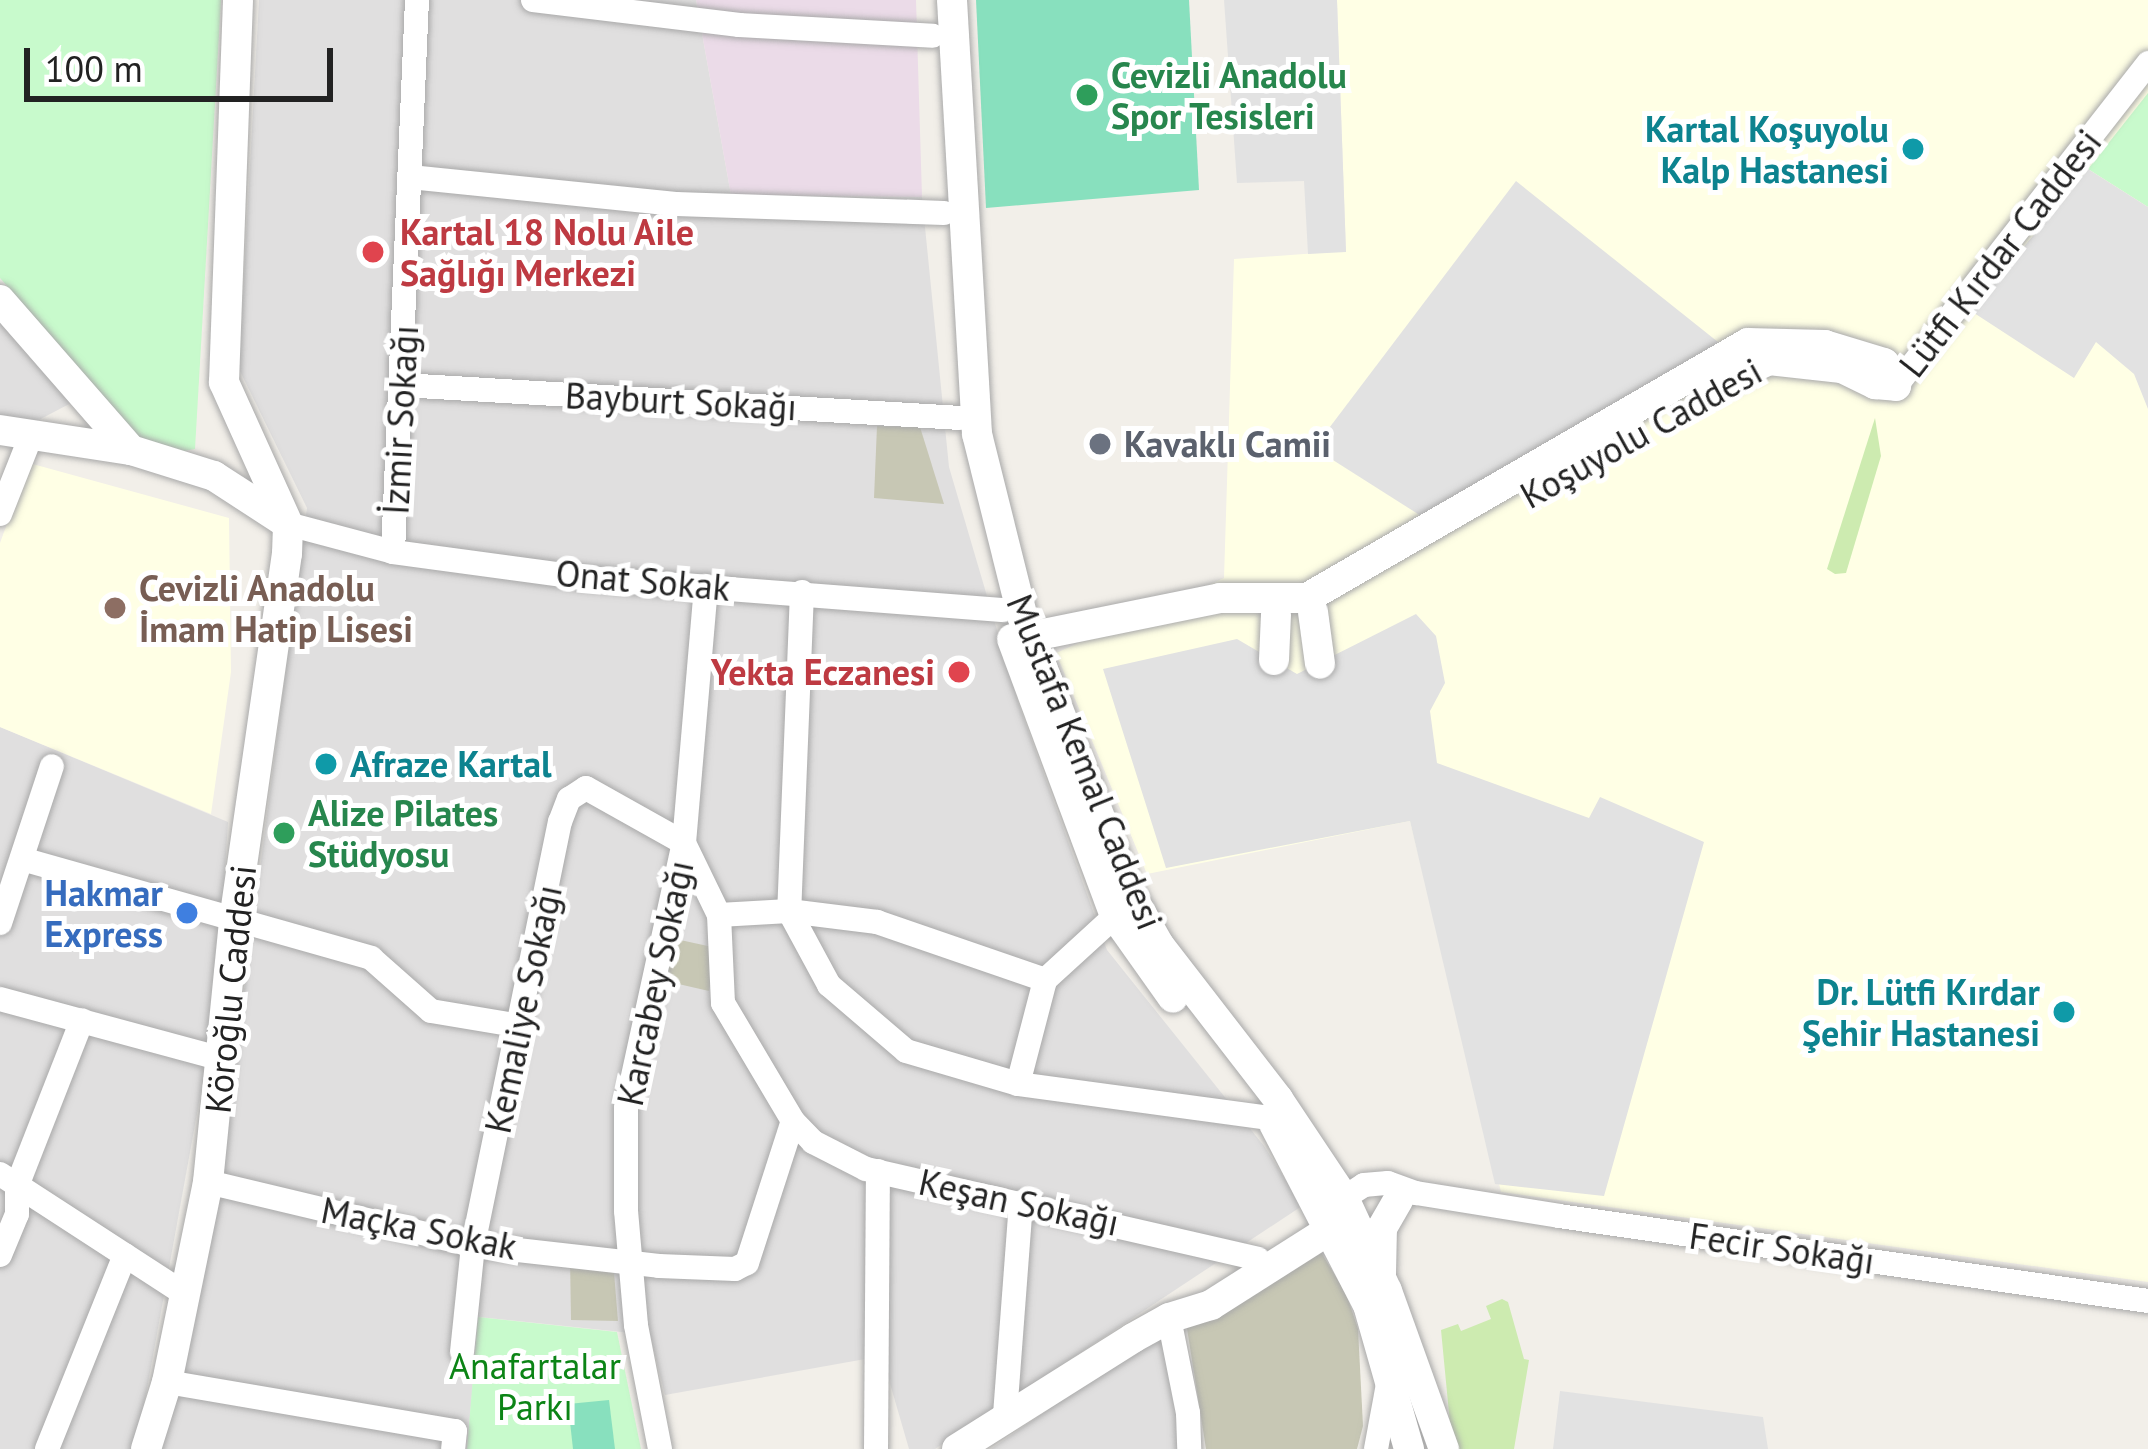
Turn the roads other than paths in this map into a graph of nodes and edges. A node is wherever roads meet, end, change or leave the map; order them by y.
1 (238, 0) edge
2 (417, 0) edge
3 (533, 0) edge
4 (932, 0) edge
5 (952, 0) edge
6 (943, 35) junction
7 (2148, 63) edge
8 (410, 177) junction
9 (954, 213) junction
10 (0, 300) edge
11 (402, 385) junction
12 (1896, 386) junction
13 (960, 418) junction
14 (0, 430) edge
15 (32, 433) junction
16 (131, 449) junction
17 (0, 514) edge
18 (288, 524) junction
19 (393, 552) junction
20 (706, 586) junction
21 (802, 592) junction
22 (1003, 610) junction
23 (1313, 612) junction
24 (1276, 614) junction
25 (1023, 646) junction
26 (1274, 661) dead end
27 (1320, 664) dead end
28 (52, 766) dead end
29 (684, 843) junction
30 (22, 859) junction
31 (789, 911) junction
32 (719, 915) junction
33 (1115, 916) junction
34 (234, 921) junction
35 (0, 923) edge
36 (1045, 980) junction
37 (0, 999) edge
38 (82, 1020) junction
39 (520, 1026) junction
40 (223, 1059) junction
41 (1018, 1084) junction
42 (1269, 1118) junction
43 (793, 1121) junction
44 (878, 1172) junction
45 (9, 1180) edge
46 (208, 1182) junction
47 (1407, 1197) junction
48 (1021, 1202) junction
49 (1338, 1214) junction
50 (473, 1245) junction
51 (0, 1255) edge
52 (125, 1255) junction
53 (632, 1259) junction
54 (1258, 1259) junction
55 (1381, 1280) junction
56 (185, 1294) junction
57 (2148, 1301) edge
58 (1200, 1306) junction
59 (1169, 1318) junction
60 (462, 1352) dead end
61 (167, 1382) junction
62 (1388, 1384) junction
63 (1005, 1415) junction
64 (47, 1449) edge
65 (146, 1449) edge
66 (453, 1449) edge
67 (660, 1449) edge
68 (876, 1449) edge
69 (957, 1449) edge
70 (1189, 1449) edge
71 (1376, 1449) edge
72 (1409, 1449) edge
73 (1444, 1449) edge

1 - 18 street
2 - 8 street, İzmir Sokağı
3 - 6 street
4 - 6 street, Mustafa Kemal Caddesi
5 - 6 street, Mustafa Kemal Caddesi
6 - 9 street, Mustafa Kemal Caddesi
7 - 12 street, Lütfi Kırdar Caddesi
8 - 9 street
8 - 11 street, İzmir Sokağı
9 - 13 street, Mustafa Kemal Caddesi
9 - 25 street, Mustafa Kemal Caddesi
10 - 16 street
11 - 13 street, Bayburt Sokağı
11 - 19 street, İzmir Sokağı
12 - 23 street, Koşuyolu Caddesi
12 - 25 street, Koşuyolu Caddesi
13 - 22 street, Mustafa Kemal Caddesi
14 - 15 street
15 - 16 street
15 - 17 street
16 - 18 street
18 - 19 street, Onat Sokak
18 - 34 street, Köroğlu Caddesi
19 - 20 street, Onat Sokak
20 - 21 street, Onat Sokak
20 - 29 street, Karcabey Sokağı
21 - 22 street, Onat Sokak
21 - 31 street
22 - 25 street, Mustafa Kemal Caddesi
23 - 24 street, Koşuyolu Caddesi
23 - 27 street
24 - 25 street, Koşuyolu Caddesi
24 - 26 street
25 - 33 street, Mustafa Kemal Caddesi
25 - 49 street, Mustafa Kemal Caddesi
28 - 30 street
29 - 32 street
29 - 39 street, Kemaliye Sokağı
29 - 53 street, Karcabey Sokağı
30 - 34 street
30 - 35 street
31 - 32 street
31 - 36 street
31 - 41 street
32 - 43 street
33 - 36 street
33 - 42 street, Mustafa Kemal Caddesi
34 - 39 street
34 - 40 street, Köroğlu Caddesi
36 - 41 street
37 - 38 street
38 - 40 street
38 - 45 street
39 - 50 street, Kemaliye Sokağı
40 - 46 street, Köroğlu Caddesi
41 - 42 street
42 - 49 street, Mustafa Kemal Caddesi
43 - 44 street, Keşan Sokağı
43 - 53 street, Maçka Sokak
44 - 48 street, Keşan Sokağı
44 - 68 street
45 - 51 street
45 - 52 street
46 - 50 street, Maçka Sokak
46 - 56 street, Köroğlu Caddesi
47 - 49 street, Fecir Sokağı
47 - 55 street
47 - 57 street, Fecir Sokağı
48 - 54 street, Keşan Sokağı
48 - 63 street
49 - 54 street
49 - 55 street, Mustafa Kemal Caddesi
49 - 58 street
49 - 62 street, Mustafa Kemal Caddesi
50 - 53 street, Maçka Sokak
50 - 60 street, Kemaliye Sokağı
52 - 56 street
52 - 64 street
53 - 67 street, Karcabey Sokağı
54 - 58 street
55 - 73 street, Mustafa Kemal Caddesi
56 - 61 street, Köroğlu Caddesi
58 - 59 street
59 - 63 street
59 - 70 street
61 - 65 street, Köroğlu Caddesi
61 - 66 street
62 - 71 street
62 - 72 street, Mustafa Kemal Caddesi
63 - 69 street

